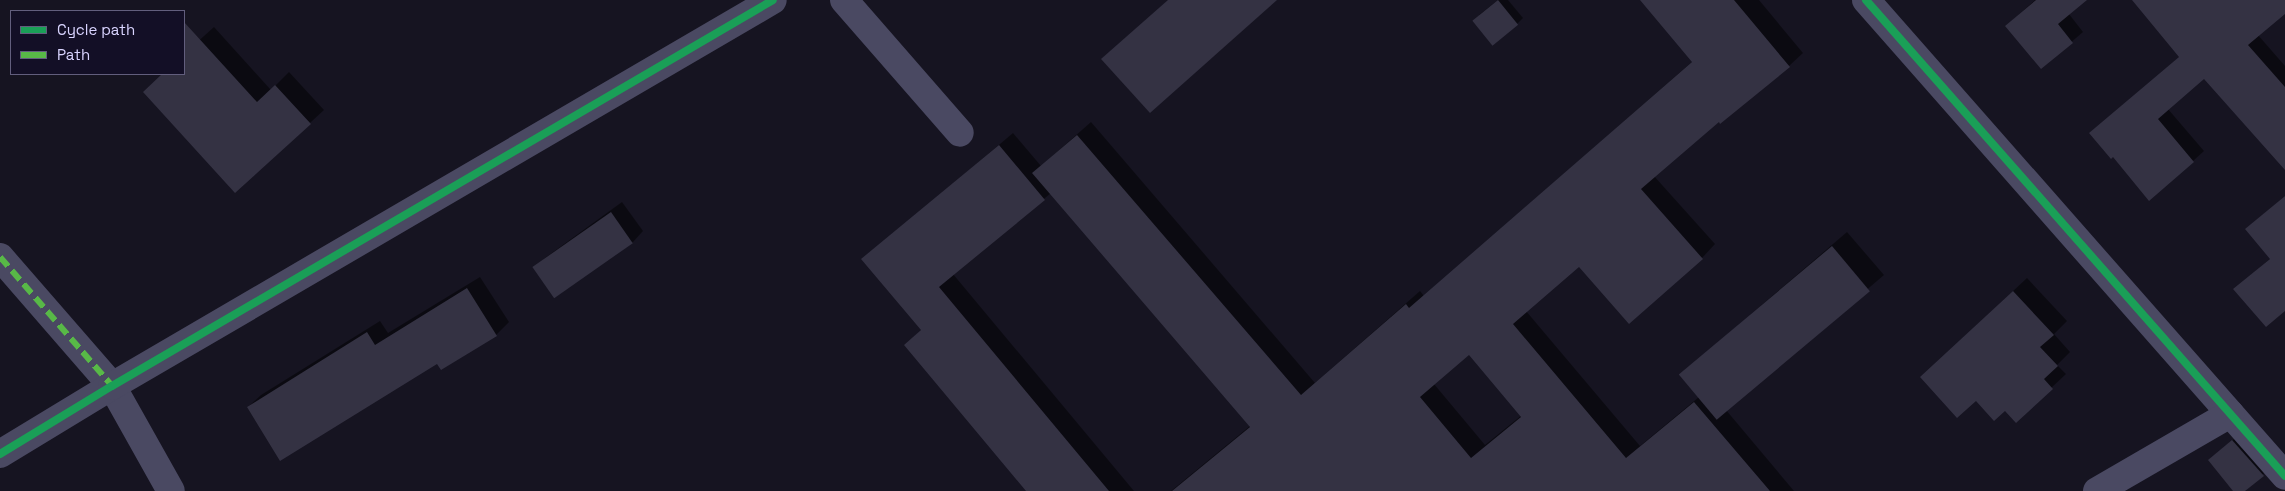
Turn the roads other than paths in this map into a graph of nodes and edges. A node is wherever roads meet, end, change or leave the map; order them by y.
1 (773, 0) edge
2 (844, 0) edge
3 (1866, 0) edge
4 (960, 133) dead end
5 (0, 257) edge
6 (112, 386) junction
7 (2230, 414) junction
8 (0, 454) edge
9 (2285, 476) edge
10 (171, 491) edge
11 (2097, 491) edge

1 - 6 street
2 - 4 street
3 - 7 street
5 - 6 street
6 - 8 street
6 - 10 street
7 - 9 street
7 - 11 street

